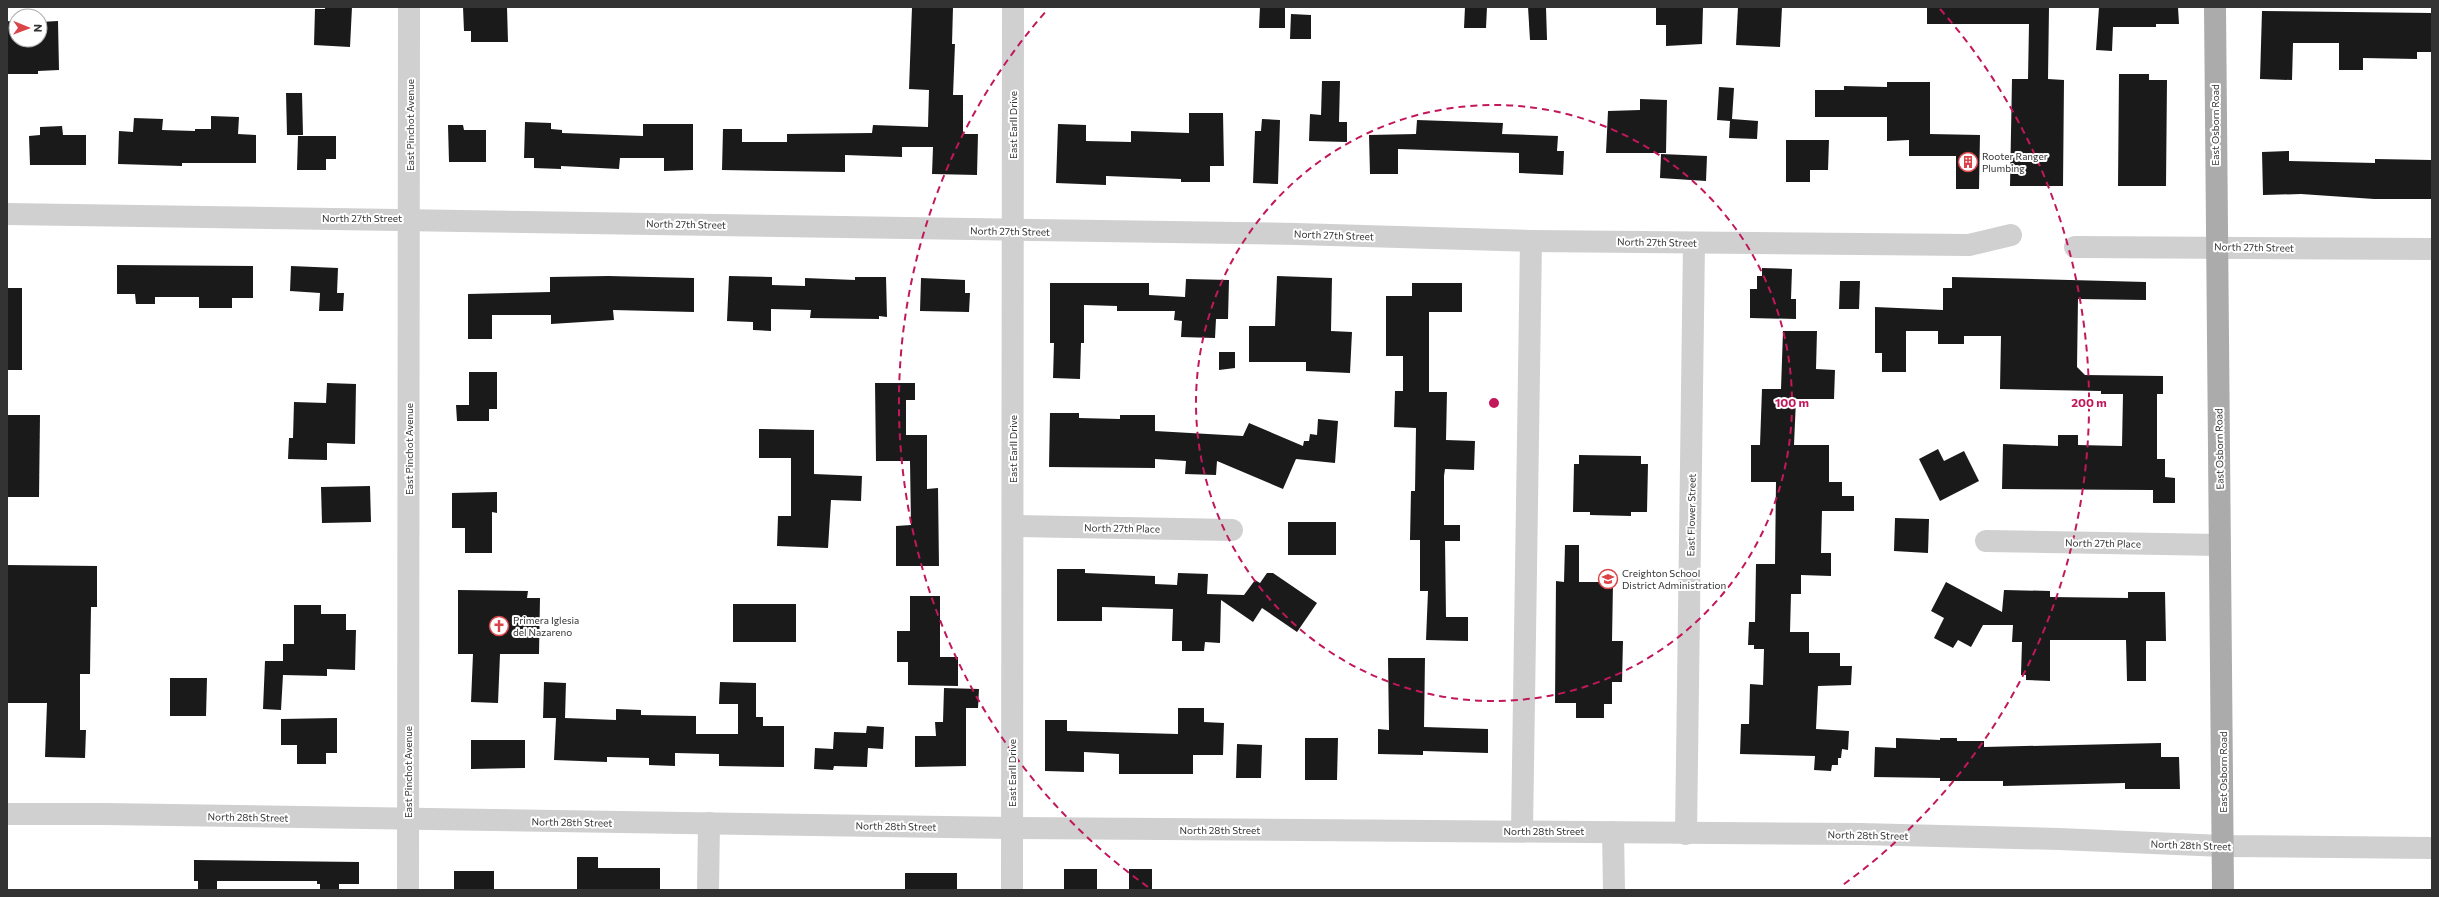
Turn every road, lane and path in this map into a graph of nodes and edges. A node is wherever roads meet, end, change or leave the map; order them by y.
1 (409, 7) edge
2 (1013, 7) edge
3 (2215, 7) edge
4 (7, 214) edge
5 (410, 219) junction
6 (1013, 231) junction
7 (2011, 236) dead end
8 (1531, 241) junction
9 (1694, 243) junction
10 (2075, 247) dead end
11 (2216, 247) junction
12 (2432, 249) edge
13 (1013, 526) junction
14 (1232, 530) dead end
15 (1986, 541) dead end
16 (2220, 545) junction
17 (7, 814) edge
18 (408, 820) junction
19 (709, 823) junction
20 (1012, 828) junction
21 (1522, 831) junction
22 (1613, 832) junction
23 (1686, 834) junction
24 (2223, 846) junction
25 (2432, 848) edge
26 (408, 890) edge
27 (708, 890) edge
28 (1012, 890) edge
29 (1614, 890) edge
30 (2223, 890) edge

1 - 5 street, East Pinchot Avenue
2 - 6 street, East Earll Drive
3 - 11 main road, East Osborn Road
4 - 5 street, North 27th Street
5 - 6 street, North 27th Street
5 - 18 street, East Pinchot Avenue
6 - 8 street, North 27th Street
6 - 13 street, East Earll Drive
7 - 9 street, North 27th Street
8 - 9 street, North 27th Street
8 - 21 street
9 - 23 street, East Flower Street
10 - 11 street, North 27th Street
11 - 12 street, North 27th Street
11 - 16 main road, East Osborn Road
13 - 14 street, North 27th Place
13 - 20 street, East Earll Drive
15 - 16 street, North 27th Place
16 - 24 main road, East Osborn Road
17 - 18 street, North 28th Street
18 - 19 street, North 28th Street
18 - 26 street, East Pinchot Avenue
19 - 20 street, North 28th Street
19 - 27 street
20 - 21 street, North 28th Street
20 - 28 street, East Earll Drive
21 - 22 street, North 28th Street
22 - 23 street, North 28th Street
22 - 29 street
23 - 24 street, North 28th Street
24 - 25 street, North 28th Street
24 - 30 main road, East Osborn Road

